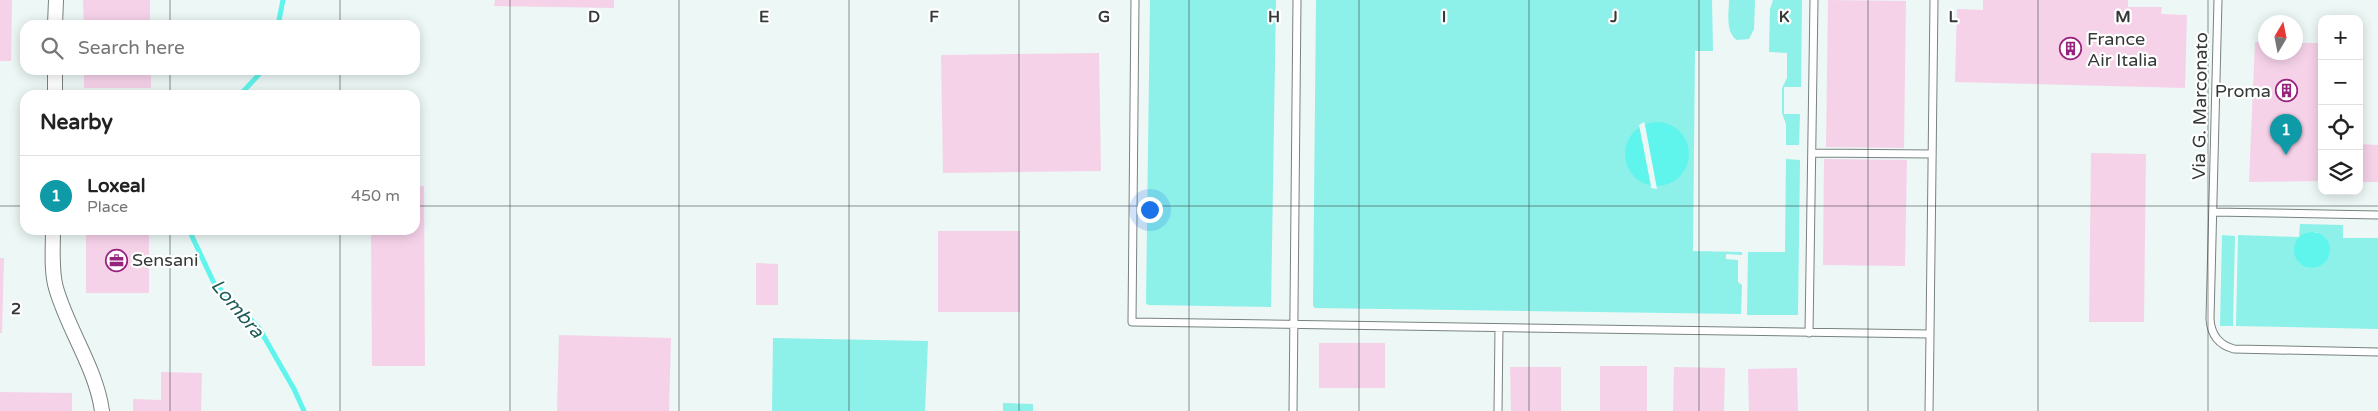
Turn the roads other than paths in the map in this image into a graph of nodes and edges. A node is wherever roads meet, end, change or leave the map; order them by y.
1 (56, 0) edge
2 (1136, 0) edge
3 (1296, 0) edge
4 (1814, 0) edge
5 (1934, 0) edge
6 (2218, 0) edge
7 (56, 20) edge
8 (55, 75) edge
9 (55, 90) edge
10 (1812, 153) junction
11 (1932, 154) junction
12 (2213, 212) junction
13 (2378, 215) edge
14 (53, 235) edge
15 (1292, 324) junction
16 (1499, 328) junction
17 (1809, 333) junction
18 (1930, 334) junction
19 (2378, 352) edge
20 (102, 411) edge
21 (1293, 411) edge
22 (1498, 411) edge
23 (1929, 411) edge

1 - 7 street
2 - 15 lane
3 - 15 lane
4 - 10 lane
5 - 11 lane
6 - 12 lane, Via G. Marconato
8 - 9 street
10 - 11 lane
10 - 17 lane
11 - 18 lane
12 - 13 lane
12 - 19 lane, Via G. Marconato
14 - 20 street
15 - 16 lane
15 - 21 lane
16 - 17 lane
16 - 22 lane
17 - 18 lane
18 - 23 lane

